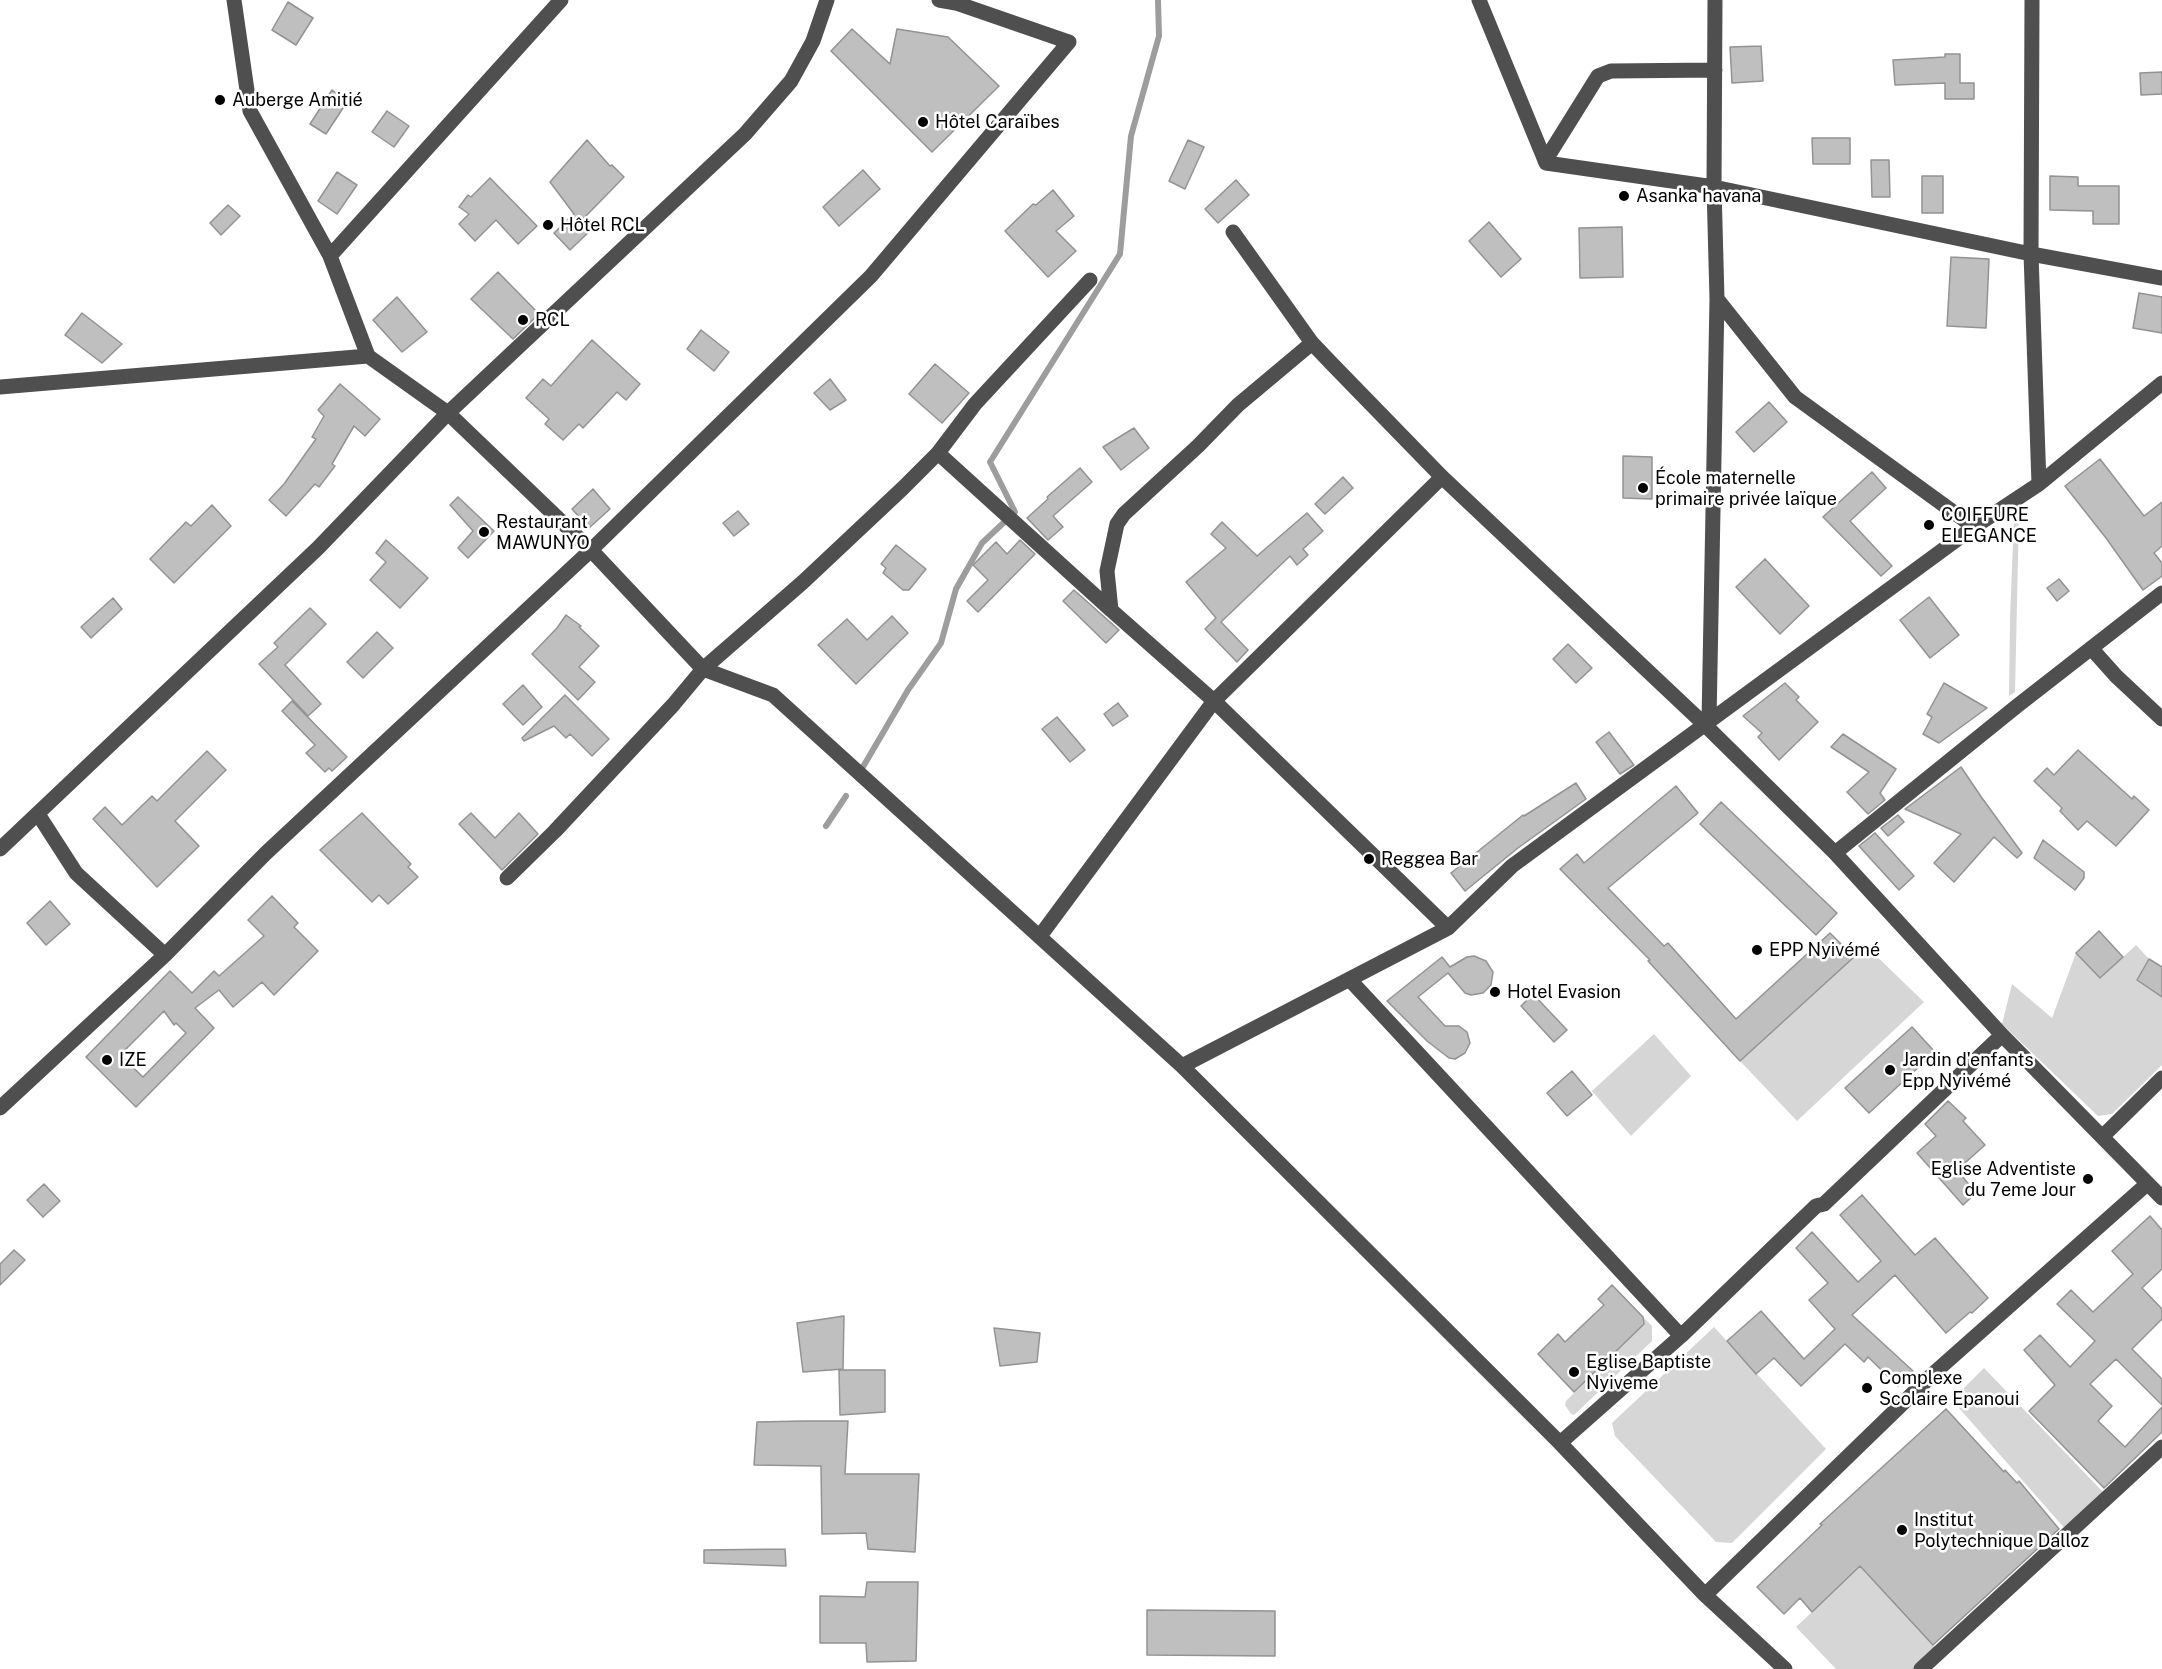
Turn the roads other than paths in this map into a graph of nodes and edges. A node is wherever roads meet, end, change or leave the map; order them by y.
1 (234, 0) edge
2 (561, 0) edge
3 (827, 0) edge
4 (939, 0) edge
5 (1479, 0) edge
6 (1716, 0) edge
7 (2032, 0) edge
8 (958, 2) edge
9 (1715, 70) junction
10 (1545, 161) junction
11 (1714, 187) junction
12 (1233, 232) dead end
13 (2031, 254) junction
14 (330, 256) junction
15 (2162, 278) edge
16 (1090, 280) dead end
17 (1717, 299) junction
18 (1312, 343) junction
19 (368, 356) junction
20 (2162, 383) edge
21 (0, 387) edge
22 (448, 413) junction
23 (938, 453) junction
24 (1442, 477) junction
25 (2039, 484) junction
26 (1974, 527) junction
27 (591, 550) junction
28 (2162, 593) edge
29 (1111, 610) junction
30 (2091, 648) junction
31 (704, 669) junction
32 (1214, 701) junction
33 (2162, 719) edge
34 (1707, 723) junction
35 (38, 814) junction
36 (0, 849) edge
37 (1835, 853) junction
38 (507, 878) dead end
39 (1448, 928) junction
40 (1040, 936) junction
41 (165, 955) junction
42 (1350, 980) junction
43 (2002, 1035) junction
44 (1182, 1066) junction
45 (2162, 1078) edge
46 (0, 1108) edge
47 (2103, 1136) junction
48 (2147, 1184) junction
49 (2162, 1198) edge
50 (1681, 1336) junction
51 (1560, 1443) junction
52 (2162, 1449) edge
53 (1705, 1595) junction
54 (1785, 1669) edge
55 (1921, 1669) edge
56 (1933, 1669) edge

1 - 14 street
2 - 14 street
3 - 22 street
4 - 8 street
5 - 10 street
6 - 9 street
7 - 13 street
8 - 27 street
9 - 10 street
9 - 11 street
10 - 11 street
11 - 13 street
11 - 17 street
12 - 18 street
13 - 15 street
13 - 25 street
14 - 19 street
16 - 23 street
17 - 26 street
17 - 34 street
18 - 24 street
18 - 29 street
19 - 21 street
19 - 22 street
20 - 25 street
22 - 27 street
22 - 35 street
23 - 29 street
23 - 31 street
24 - 32 street
24 - 34 street
25 - 26 street
26 - 34 street
27 - 31 street
27 - 41 street
28 - 30 street
29 - 32 street
30 - 33 street
30 - 37 street
31 - 38 street
31 - 40 street
32 - 39 street
32 - 40 street
34 - 37 street
34 - 39 street
35 - 36 street
35 - 41 street
37 - 43 street
39 - 42 street
40 - 44 street
41 - 46 street
42 - 44 street
42 - 50 street
43 - 47 street
43 - 50 street
44 - 51 street
45 - 47 street
47 - 48 street
48 - 49 street
48 - 53 street
50 - 51 street
51 - 53 street
52 - 55 street
52 - 56 street
53 - 54 street

